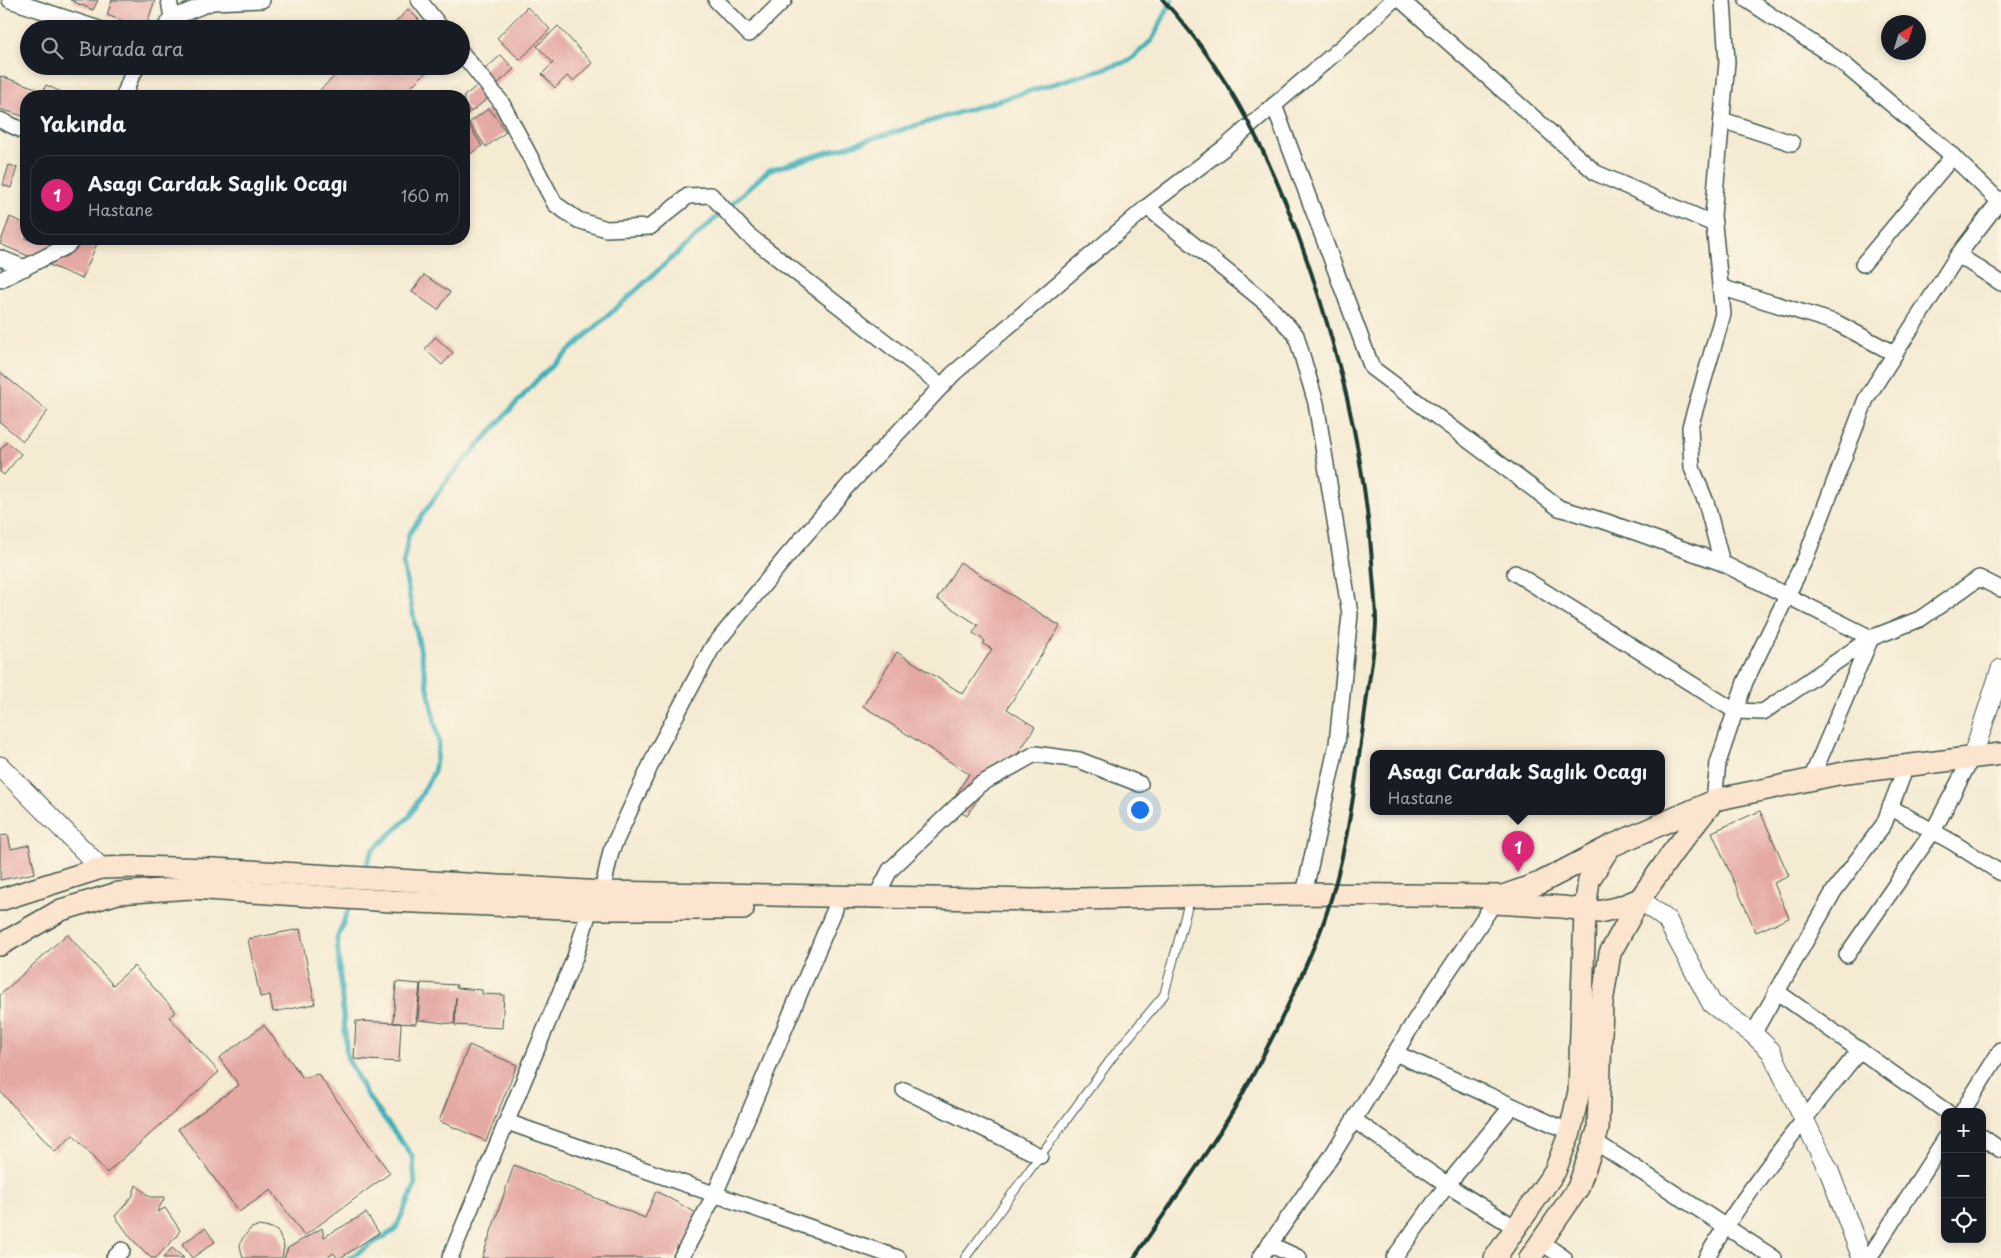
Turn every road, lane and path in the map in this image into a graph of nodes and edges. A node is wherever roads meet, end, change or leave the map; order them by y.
1 (10, 0) edge
2 (169, 0) edge
3 (262, 0) edge
4 (419, 0) edge
5 (716, 0) edge
6 (784, 0) edge
7 (1393, 0) edge
8 (1401, 0) edge
9 (1723, 0) edge
10 (1747, 0) edge
11 (71, 20) edge
12 (168, 20) edge
13 (174, 20) edge
14 (435, 20) edge
15 (470, 63) edge
16 (132, 75) edge
17 (126, 90) edge
18 (1274, 105) junction
19 (0, 120) edge
20 (1722, 120) junction
21 (20, 129) edge
22 (1792, 143) dead end
23 (1953, 156) junction
24 (2000, 200) edge
25 (1147, 207) junction
26 (1714, 224) junction
27 (68, 245) edge
28 (1958, 255) junction
29 (0, 258) edge
30 (1863, 264) dead end
31 (25, 268) junction
32 (0, 280) edge
33 (2001, 283) edge
34 (1720, 287) junction
35 (1895, 354) junction
36 (942, 386) junction
37 (1722, 563) junction
38 (1515, 573) dead end
39 (2001, 589) edge
40 (1786, 597) junction
41 (1871, 638) junction
42 (2001, 669) edge
43 (1735, 711) junction
44 (2001, 754) edge
45 (1973, 755) junction
46 (1906, 764) junction
47 (0, 766) edge
48 (1811, 779) junction
49 (1140, 784) dead end
50 (1713, 801) junction
51 (1890, 807) junction
52 (1933, 831) junction
53 (1610, 846) junction
54 (101, 868) junction
55 (2001, 873) edge
56 (391, 891) junction
57 (1304, 894) junction
58 (876, 897) junction
59 (1640, 898) junction
60 (0, 900) edge
61 (596, 901) junction
62 (1494, 903) junction
63 (835, 909) junction
64 (1187, 909) junction
65 (1585, 910) junction
66 (0, 945) edge
67 (1847, 955) dead end
68 (1776, 991) junction
69 (1753, 1034) junction
70 (1860, 1050) junction
71 (2001, 1050) edge
72 (1395, 1053) junction
73 (904, 1090) dead end
74 (1512, 1106) junction
75 (1941, 1108) edge
76 (1965, 1108) edge
77 (1804, 1118) junction
78 (1354, 1120) junction
79 (507, 1122) junction
80 (1570, 1132) junction
81 (1986, 1140) edge
82 (1594, 1141) junction
83 (1941, 1146) edge
84 (2001, 1150) edge
85 (1040, 1156) junction
86 (1447, 1185) junction
87 (715, 1194) junction
88 (1725, 1227) junction
89 (1516, 1228) junction
90 (1270, 1244) junction
91 (1535, 1250) edge
92 (1869, 1257) edge
93 (450, 1258) edge
94 (681, 1258) edge
95 (898, 1258) edge
96 (966, 1258) edge
97 (1260, 1258) edge
98 (1299, 1258) edge
99 (1394, 1258) edge
100 (1495, 1258) edge
101 (1564, 1258) edge
102 (1706, 1258) edge
103 (1774, 1258) edge

1 - 11 street
2 - 12 street
3 - 13 street
4 - 14 street
5 - 6 street
7 - 18 street
8 - 26 street
9 - 20 street
10 - 23 street
15 - 36 street
16 - 17 street
18 - 25 street
18 - 37 street
19 - 21 street
20 - 22 street
20 - 26 street
23 - 24 street
23 - 30 street
24 - 28 street
25 - 36 street
25 - 57 street
26 - 34 street
27 - 31 street
28 - 33 street
28 - 35 street
29 - 31 street
31 - 32 street
34 - 35 street
34 - 37 street
35 - 40 street
36 - 61 street
37 - 40 street
38 - 43 street
39 - 41 street
40 - 41 street
40 - 43 street
41 - 43 street
41 - 48 street
42 - 45 street
43 - 50 street
44 - 45 main road
45 - 46 main road
45 - 52 street
46 - 48 main road
46 - 51 street
47 - 54 street
48 - 50 main road
49 - 58 street
50 - 53 main road
50 - 59 main road
51 - 52 street
51 - 68 street
52 - 55 street
52 - 67 street
53 - 57 main road
53 - 65 main road
54 - 56 main road
54 - 60 main road
56 - 61 main road
56 - 66 main road
57 - 58 main road
58 - 61 main road
59 - 65 main road
59 - 69 street
59 - 82 main road
61 - 63 main road
61 - 79 street
62 - 64 main road
62 - 65 main road
62 - 72 street
63 - 64 main road
63 - 87 street
64 - 85 lane
65 - 80 main road
68 - 69 street
68 - 70 street
69 - 77 street
70 - 75 street
70 - 77 street
71 - 76 street
72 - 74 street
72 - 78 street
73 - 85 street
74 - 80 street
74 - 86 street
77 - 88 street
77 - 92 street
78 - 86 street
78 - 90 street
79 - 87 street
79 - 93 street
80 - 89 main road
81 - 84 street
82 - 88 street
82 - 91 main road
83 - 92 street
85 - 96 lane
86 - 89 street
86 - 99 street
87 - 94 street
87 - 95 street
88 - 102 street
88 - 103 street
89 - 100 main road
90 - 97 street
90 - 98 street
91 - 101 street

